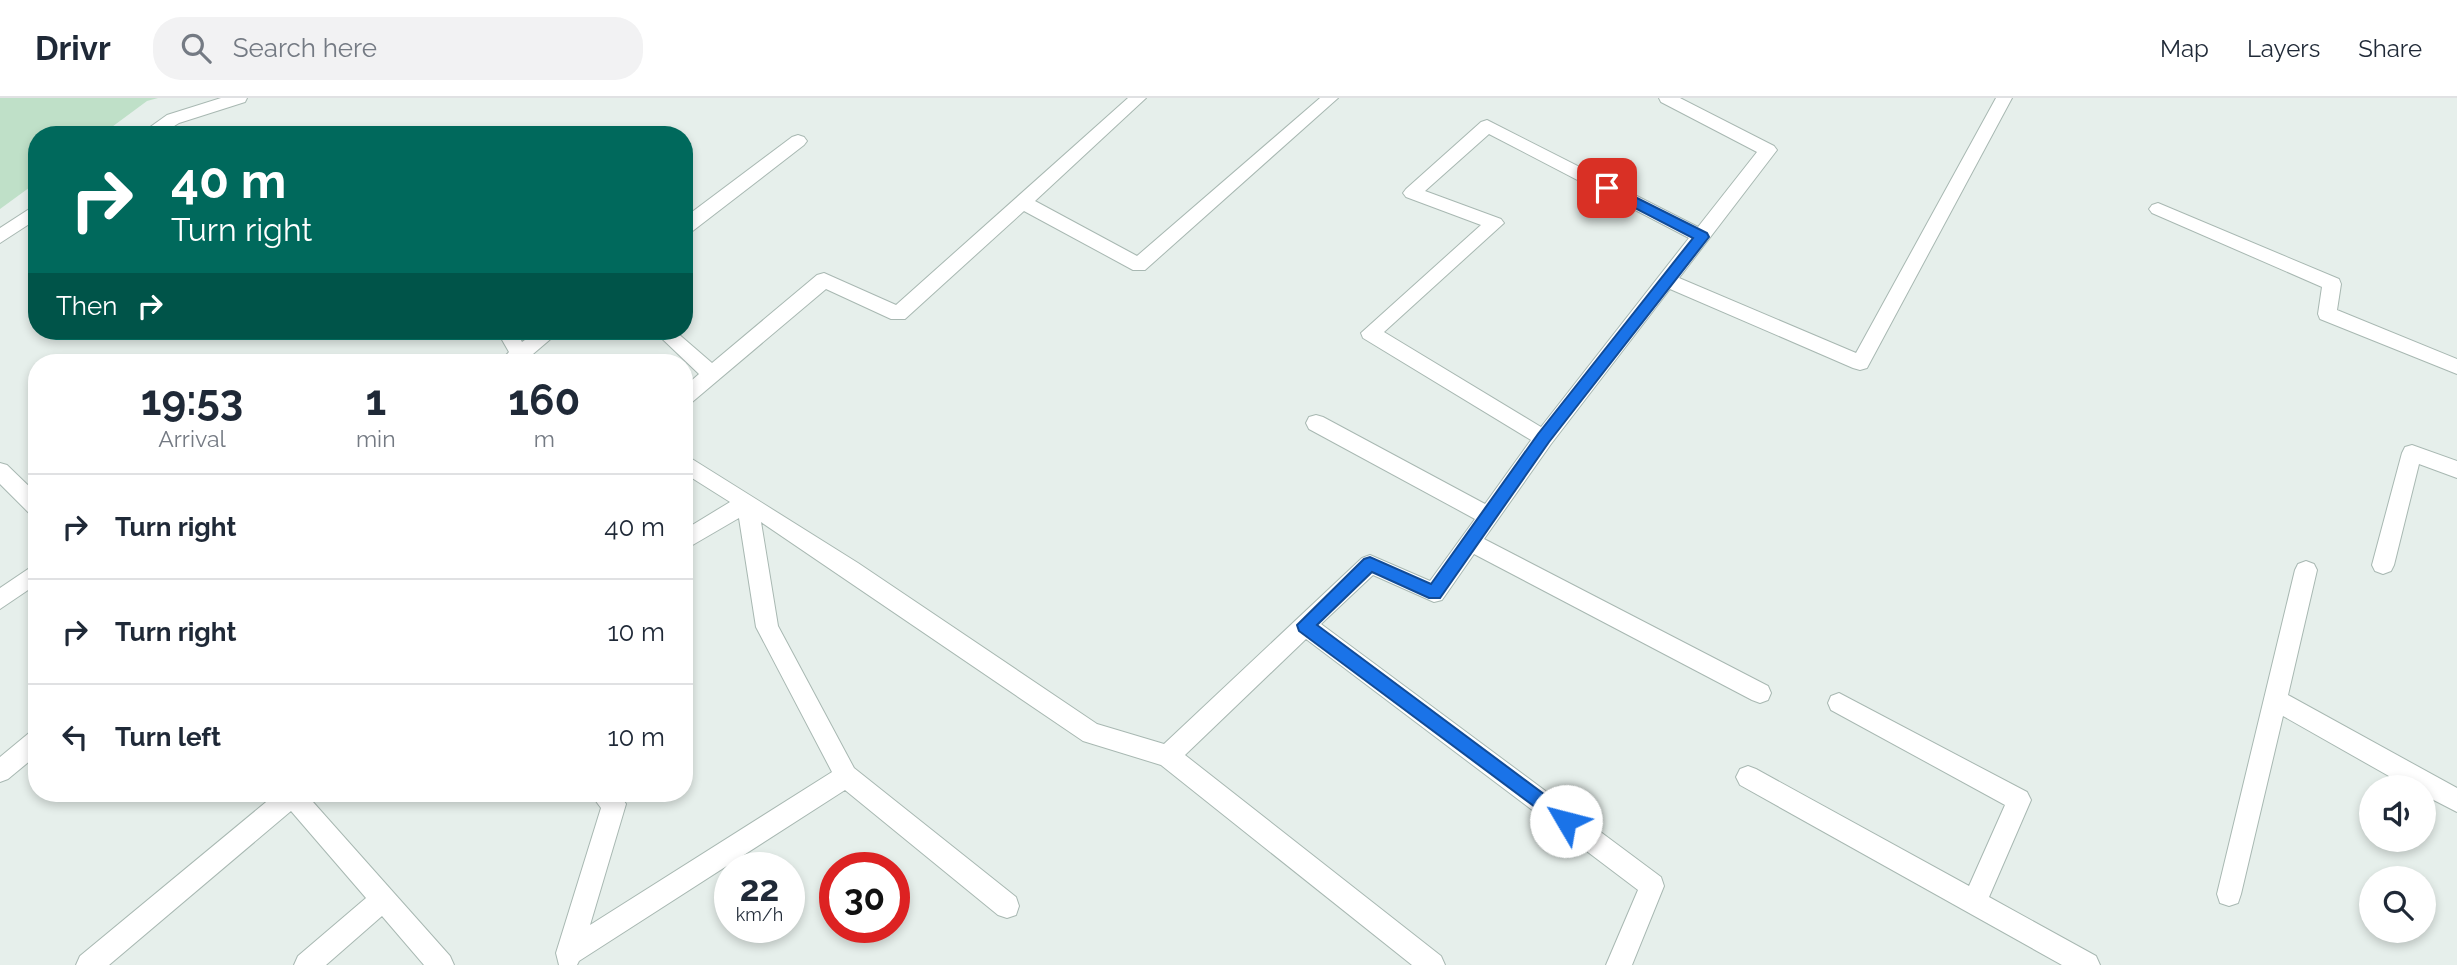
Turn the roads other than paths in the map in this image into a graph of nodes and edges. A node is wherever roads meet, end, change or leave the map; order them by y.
1 (239, 98) edge
2 (1138, 98) edge
3 (1330, 98) edge
4 (1667, 98) edge
5 (2004, 98) edge
6 (162, 126) edge
7 (798, 141) dead end
8 (1022, 202) junction
9 (2158, 209) dead end
10 (28, 217) edge
11 (693, 221) edge
12 (0, 237) edge
13 (1702, 237) junction
14 (1668, 281) junction
15 (541, 340) edge
16 (673, 340) edge
17 (526, 354) edge
18 (689, 354) edge
19 (693, 357) edge
20 (2457, 367) edge
21 (712, 374) junction
22 (693, 390) edge
23 (1315, 423) dead end
24 (1544, 438) junction
25 (693, 467) edge
26 (2457, 470) edge
27 (0, 471) edge
28 (28, 499) edge
29 (747, 502) junction
30 (1489, 516) junction
31 (693, 535) edge
32 (1471, 542) junction
33 (2383, 565) dead end
34 (2306, 570) dead end
35 (28, 579) edge
36 (0, 600) edge
37 (1305, 625) junction
38 (1760, 693) dead end
39 (2275, 700) junction
40 (1839, 703) dead end
41 (28, 748) edge
42 (1168, 755) junction
43 (0, 771) edge
44 (846, 776) junction
45 (1748, 777) dead end
46 (2457, 800) edge
47 (282, 802) edge
48 (298, 802) edge
49 (613, 802) edge
50 (2229, 894) dead end
51 (383, 899) junction
52 (1974, 903) junction
53 (1007, 906) dead end
54 (568, 959) edge
55 (89, 965) edge
56 (307, 965) edge
57 (441, 965) edge
58 (1432, 965) edge
59 (1619, 965) edge
60 (2087, 965) edge

1 - 6 street
2 - 8 street
3 - 8 street
4 - 13 street
5 - 14 street
7 - 11 street
8 - 21 street
9 - 20 street
10 - 12 street
13 - 14 street
13 - 24 street
14 - 24 street
15 - 17 street
16 - 18 street
19 - 21 street
21 - 22 street
23 - 30 street
24 - 30 street
25 - 29 street
26 - 33 street
27 - 28 street
29 - 31 street
29 - 42 street
29 - 44 street
30 - 32 street
32 - 37 street
32 - 38 street
34 - 39 street
35 - 36 street
37 - 42 street
37 - 59 street
39 - 46 street
39 - 50 street
40 - 52 street
41 - 43 street
42 - 58 street
44 - 53 street
44 - 54 street
45 - 52 street
47 - 55 street
48 - 51 street
49 - 54 street
51 - 56 street
51 - 57 street
52 - 60 street

